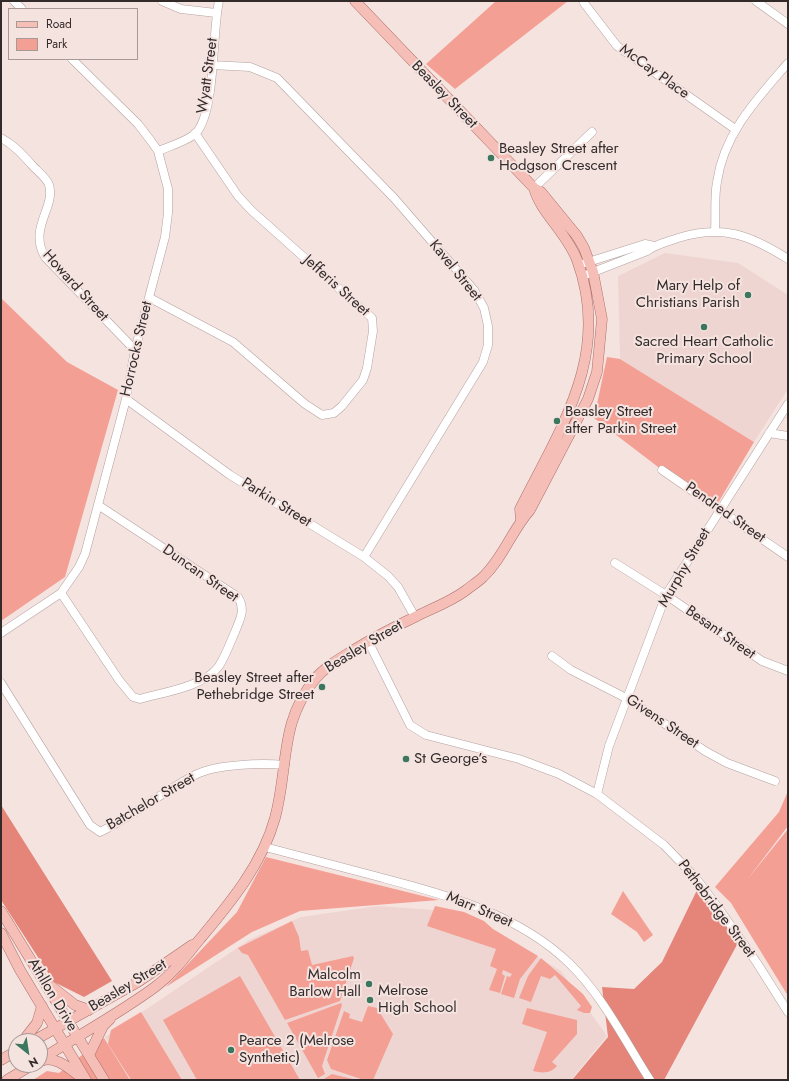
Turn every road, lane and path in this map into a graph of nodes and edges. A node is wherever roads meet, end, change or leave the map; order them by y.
1 (162, 1) edge
2 (219, 1) edge
3 (355, 1) edge
4 (756, 1) edge
5 (584, 3) dead end
6 (216, 13) junction
7 (788, 24) edge
8 (73, 60) edge
9 (788, 63) edge
10 (212, 65) junction
11 (735, 129) junction
12 (592, 132) dead end
13 (195, 133) junction
14 (1, 138) edge
15 (158, 151) junction
16 (534, 188) junction
17 (715, 231) junction
18 (654, 246) junction
19 (788, 257) edge
20 (589, 261) junction
21 (579, 265) junction
22 (593, 272) junction
23 (583, 276) junction
24 (150, 298) junction
25 (135, 350) junction
26 (126, 399) junction
27 (788, 404) edge
28 (769, 433) junction
29 (788, 436) edge
30 (662, 470) dead end
31 (98, 505) junction
32 (720, 509) junction
33 (521, 520) junction
34 (364, 557) junction
35 (788, 557) edge
36 (616, 563) dead end
37 (61, 593) junction
38 (666, 595) junction
39 (415, 617) junction
40 (1, 633) edge
41 (368, 641) junction
42 (552, 656) dead end
43 (788, 671) edge
44 (1, 684) edge
45 (628, 699) junction
46 (285, 766) junction
47 (775, 781) dead end
48 (597, 794) junction
49 (265, 847) junction
50 (1, 911) edge
51 (1, 933) edge
52 (199, 940) junction
53 (44, 981) junction
54 (42, 1006) junction
55 (122, 1008) junction
56 (89, 1010) junction
57 (788, 1012) edge
58 (68, 1021) junction
59 (56, 1029) junction
60 (29, 1033) edge
61 (48, 1033) edge
62 (77, 1036) junction
63 (65, 1044) junction
64 (89, 1055) junction
65 (48, 1056) edge
66 (48, 1059) edge
67 (19, 1073) edge
68 (7, 1080) edge
69 (86, 1080) edge
70 (104, 1080) edge
71 (650, 1080) edge

1 - 6 street
2 - 6 street, Wyatt Street
3 - 16 main road, Beasley Street
4 - 7 street
5 - 11 street, McCay Place
6 - 10 street, Wyatt Street
8 - 15 street, Horrocks Street
9 - 11 street
10 - 13 street, Wyatt Street
10 - 34 street, Kavel Street
11 - 17 street
12 - 16 street
13 - 15 street, Wyatt Street
13 - 24 street, Jefferis Street
14 - 25 street, Howard Street
15 - 24 street, Horrocks Street
16 - 20 main road, Beasley Street
16 - 21 main road, Beasley Street
17 - 18 street
17 - 19 street
18 - 20 street
18 - 22 street
20 - 21 street
20 - 22 main road, Beasley Street
21 - 23 main road, Beasley Street
22 - 23 street
22 - 33 main road, Beasley Street
23 - 33 main road, Beasley Street
24 - 25 street, Horrocks Street
25 - 26 street, Horrocks Street
26 - 31 street, Horrocks Street
26 - 34 street, Parkin Street
27 - 28 street, Murphy Street
28 - 29 street
28 - 32 street, Murphy Street
30 - 32 street, Pendred Street
31 - 37 street, Horrocks Street
31 - 37 street, Duncan Street
32 - 35 street, Pendred Street
32 - 38 street, Murphy Street
33 - 39 main road, Beasley Street
34 - 39 street, Parkin Street
36 - 38 street, Besant Street
37 - 40 street, Horrocks Street
38 - 43 street, Besant Street
38 - 45 street, Murphy Street
39 - 41 main road, Beasley Street
41 - 46 main road, Beasley Street
41 - 48 street, Pethebridge Street
42 - 45 street, Givens Street
44 - 46 street, Batchelor Street
45 - 47 street, Givens Street
45 - 48 street, Murphy Street
46 - 49 main road, Beasley Street
48 - 57 street, Pethebridge Street
49 - 52 main road, Beasley Street
49 - 71 street, Marr Street
50 - 53 main road, Athllon Drive
51 - 54 main road, Athllon Drive
52 - 55 main road, Beasley Street
52 - 56 main road, Beasley Street
53 - 56 main road
53 - 58 main road, Athllon Drive
54 - 59 main road, Athllon Drive
54 - 60 main road
55 - 62 main road, Beasley Street
55 - 64 main road
56 - 58 main road, Beasley Street
58 - 59 main road, Beasley Street
58 - 62 main road, Athllon Drive
59 - 61 main road, Beasley Street
59 - 63 main road, Athllon Drive
62 - 63 main road, Beasley Street
62 - 64 main road, Athllon Drive
63 - 65 main road, Beasley Street
63 - 69 main road, Athllon Drive
64 - 70 main road, Athllon Drive
66 - 69 main road
67 - 68 main road

